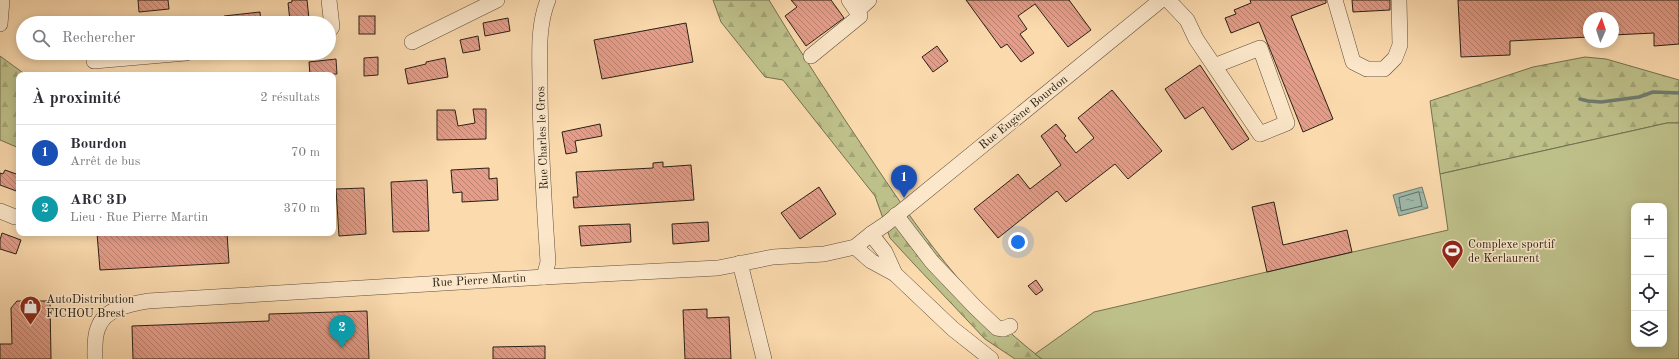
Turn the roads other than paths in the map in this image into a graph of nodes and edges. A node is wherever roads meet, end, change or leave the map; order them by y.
1 (2, 0) edge
2 (328, 0) edge
3 (497, 0) edge
4 (548, 0) edge
5 (869, 0) edge
6 (1161, 0) edge
7 (1168, 0) edge
8 (1335, 0) edge
9 (1399, 0) edge
10 (853, 6) edge
11 (330, 16) edge
12 (0, 24) edge
13 (412, 42) dead end
14 (812, 56) dead end
15 (106, 60) edge
16 (94, 61) dead end
17 (1214, 66) junction
18 (0, 211) edge
19 (15, 217) dead end
20 (891, 220) junction
21 (871, 234) junction
22 (855, 247) junction
23 (740, 263) junction
24 (895, 274) junction
25 (544, 277) junction
26 (1010, 326) dead end
27 (95, 356) edge
28 (764, 359) edge
29 (991, 359) edge

1 - 12 street
2 - 11 street
3 - 13 street
4 - 25 street, Rue Charles le Gros
5 - 10 street
6 - 20 street, Rue Eugène Bourdon
7 - 17 street
8 - 9 street
10 - 14 street
15 - 16 street
17 - 17 street
18 - 19 street
20 - 21 street, Rue Pierre Martin
20 - 26 street
21 - 22 street, Rue Pierre Martin
21 - 24 street
22 - 23 street, Rue Pierre Martin
22 - 24 street
23 - 25 street, Rue Pierre Martin
23 - 28 street
24 - 29 street
25 - 27 street, Rue Pierre Martin

